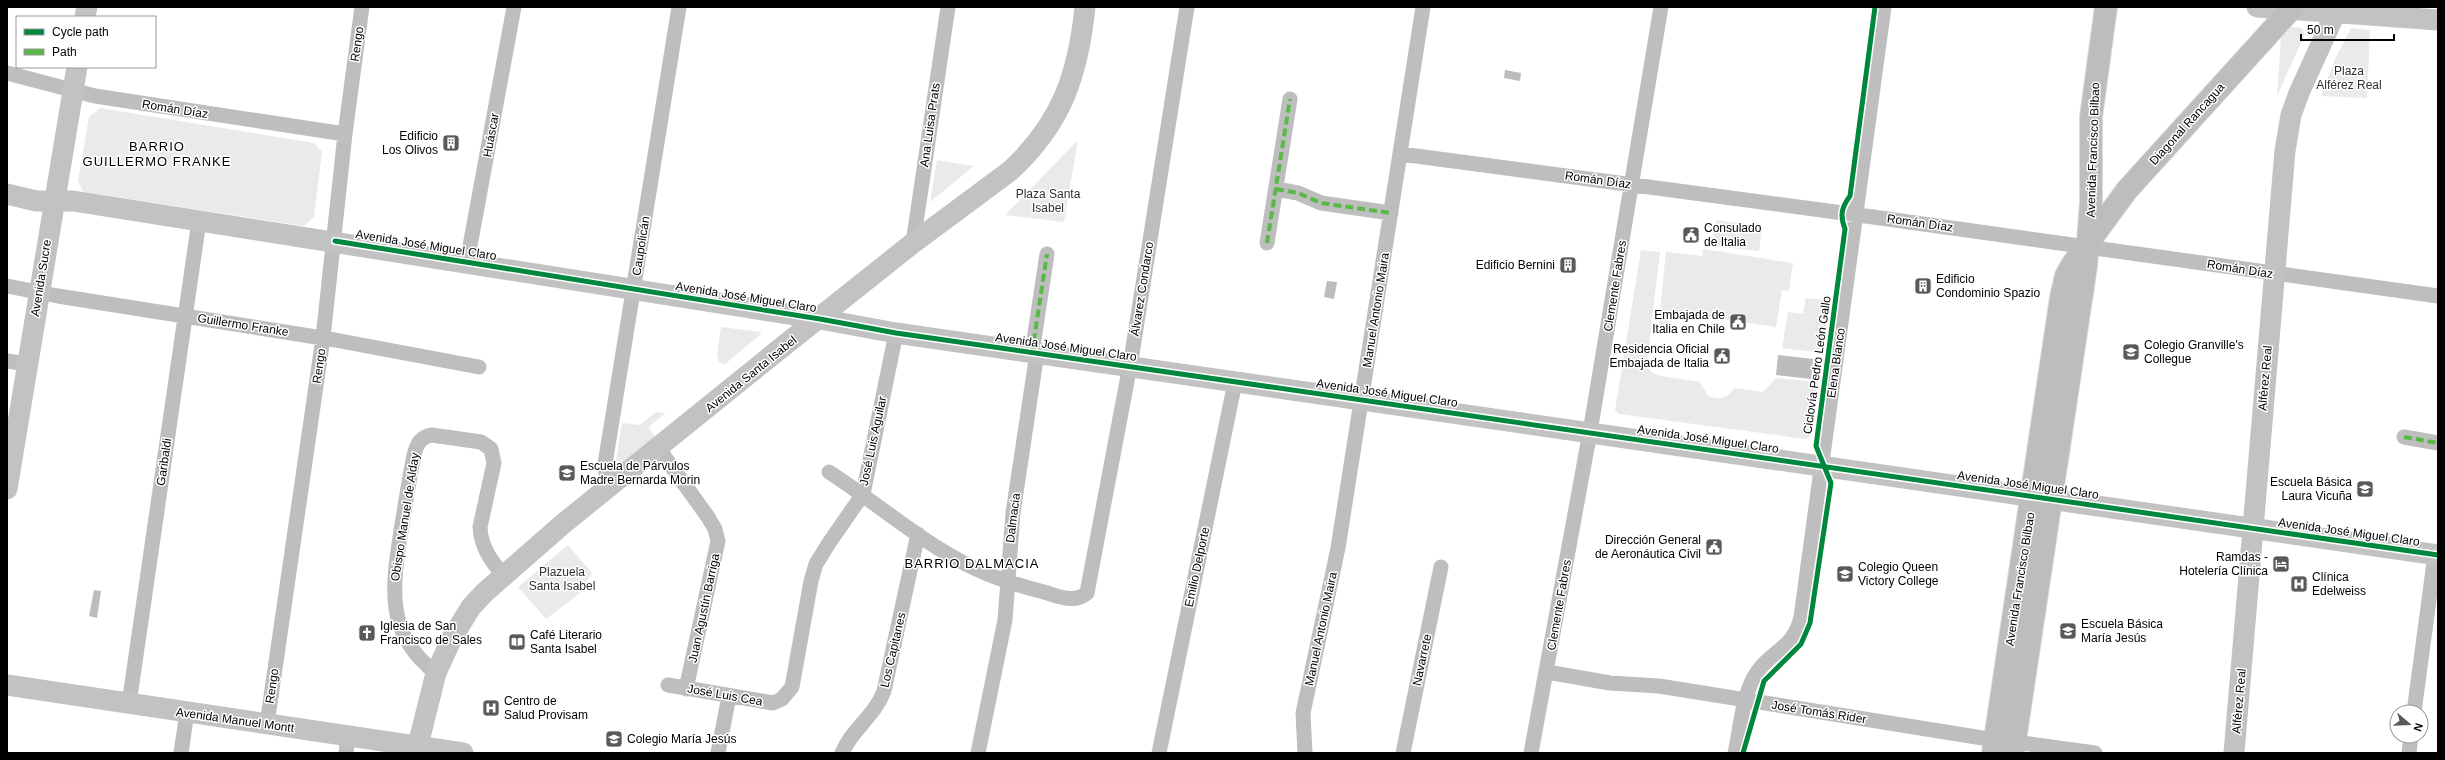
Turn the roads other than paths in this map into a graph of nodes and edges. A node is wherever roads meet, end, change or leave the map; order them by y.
1 (514, 7) edge
2 (678, 7) edge
3 (948, 7) edge
4 (1085, 7) edge
5 (1187, 7) edge
6 (1423, 7) edge
7 (1660, 7) edge
8 (1884, 7) edge
9 (2106, 7) edge
10 (2257, 7) edge
11 (359, 8) edge
12 (2292, 8) edge
13 (2337, 10) edge
14 (2438, 20) edge
15 (77, 68) edge
16 (7, 73) edge
17 (73, 89) junction
18 (1290, 99) dead end
19 (345, 134) junction
20 (1401, 154) junction
21 (1631, 184) junction
22 (1276, 189) junction
23 (7, 194) edge
24 (54, 201) junction
25 (1391, 213) junction
26 (1857, 214) junction
27 (199, 221) junction
28 (335, 241) junction
29 (913, 243) junction
30 (1268, 244) dead end
31 (2088, 246) junction
32 (1047, 254) dead end
33 (467, 262) junction
34 (2273, 274) junction
35 (7, 286) edge
36 (634, 289) junction
37 (38, 293) junction
38 (2438, 296) edge
39 (766, 310) junction
40 (185, 316) junction
41 (820, 318) junction
42 (896, 333) junction
43 (323, 338) junction
44 (776, 352) junction
45 (1035, 353) junction
46 (17, 362) edge
47 (1130, 366) junction
48 (479, 367) dead end
49 (1235, 382) junction
50 (1362, 400) junction
51 (1590, 432) junction
52 (2404, 437) dead end
53 (2438, 443) edge
54 (659, 449) junction
55 (9, 456) edge
56 (1822, 466) junction
57 (829, 472) dead end
58 (614, 482) junction
59 (7, 489) edge
60 (863, 494) junction
61 (2043, 497) junction
62 (2253, 529) junction
63 (918, 534) junction
64 (2436, 555) edge
65 (1441, 567) dead end
66 (504, 576) junction
67 (1008, 581) junction
68 (1547, 672) junction
69 (436, 673) junction
70 (7, 684) edge
71 (668, 685) dead end
72 (686, 689) junction
73 (729, 696) junction
74 (782, 699) joint
75 (1746, 701) junction
76 (129, 704) junction
77 (2415, 704) edge
78 (187, 712) junction
79 (267, 724) junction
80 (347, 744) edge
81 (2004, 747) edge
82 (417, 750) edge
83 (181, 753) edge
84 (463, 753) edge
85 (718, 753) edge
86 (842, 753) edge
87 (978, 753) edge
88 (1159, 753) edge
89 (1305, 753) edge
90 (1403, 753) edge
91 (1530, 753) edge
92 (1736, 753) edge
93 (2095, 753) edge
94 (2234, 753) edge

1 - 33 street, Huáscar
2 - 36 street, Caupolicán
3 - 29 street, Ana Luisa Prats
4 - 29 street, Avenida Santa Isabel
5 - 47 street, Álvarez Condarco
6 - 20 street, Manuel Antonio Maira
7 - 21 street, Clemente Fabres
8 - 26 street, Elena Blanco
9 - 31 main road, Avenida Francisco Bilbao
10 - 12 street
11 - 19 street, Rengo
12 - 13 street
12 - 31 main road, Diagonal Rancagua
13 - 14 street
13 - 34 street, Alférez Real
15 - 17 street, Avenida Sucre
16 - 17 street, Román Díaz
17 - 19 street, Román Díaz
17 - 24 street, Avenida Sucre
18 - 22 street
19 - 28 street, Rengo
20 - 21 street, Román Díaz
20 - 25 street, Manuel Antonio Maira
21 - 26 street, Román Díaz
21 - 51 street, Clemente Fabres
22 - 25 street
22 - 30 street
23 - 24 street, Avenida José Miguel Claro
24 - 27 street, Avenida José Miguel Claro
24 - 37 street, Avenida Sucre
25 - 50 street, Manuel Antonio Maira
26 - 31 street, Román Díaz
26 - 56 street, Elena Blanco
27 - 28 street, Avenida José Miguel Claro
27 - 40 street, Garibaldi
28 - 33 street, Avenida José Miguel Claro
28 - 43 street, Rengo
29 - 41 street, Avenida Santa Isabel
31 - 34 street, Román Díaz
31 - 61 main road, Avenida Francisco Bilbao
32 - 45 street, Dalmacia
33 - 36 street, Avenida José Miguel Claro
34 - 38 street, Román Díaz
34 - 62 street, Alférez Real
35 - 37 street, Guillermo Franke
36 - 39 street, Avenida José Miguel Claro
36 - 58 street, Caupolicán
37 - 40 street, Guillermo Franke
37 - 46 street, Avenida Sucre
39 - 41 street, Avenida José Miguel Claro
39 - 44 street
40 - 43 street, Guillermo Franke
40 - 76 street, Garibaldi
41 - 42 street, Avenida José Miguel Claro
41 - 44 street, Avenida Santa Isabel
42 - 45 street, Avenida José Miguel Claro
42 - 60 street, José Luis Aguilar
43 - 48 street, Guillermo Franke
43 - 79 street, Rengo
44 - 54 street, Avenida Santa Isabel
45 - 47 street, Avenida José Miguel Claro
45 - 67 street, Dalmacia
46 - 55 street, Avenida Sucre
47 - 49 street, Avenida José Miguel Claro
47 - 67 street, Álvarez Condarco
49 - 50 street, Avenida José Miguel Claro
49 - 88 street, Emilio Delporte
50 - 51 street, Avenida José Miguel Claro
50 - 89 street, Manuel Antonio Maira
51 - 56 street, Avenida José Miguel Claro
51 - 68 street, Clemente Fabres
52 - 53 street
54 - 58 street, Avenida Santa Isabel
54 - 72 street, Juan Agustín Barriga
55 - 59 street, Avenida Sucre
56 - 61 street, Avenida José Miguel Claro
56 - 75 street, Elena Blanco
57 - 60 street
58 - 66 street, Avenida Santa Isabel
60 - 63 street
60 - 74 street, José Luis Aguilar
61 - 62 street, Avenida José Miguel Claro
61 - 81 main road, Avenida Francisco Bilbao
62 - 64 street, Avenida José Miguel Claro
62 - 94 street, Alférez Real
63 - 67 street
63 - 86 street, Los Capitanes
64 - 77 street
65 - 90 street, Navarrete
66 - 69 street, Avenida Santa Isabel
66 - 69 street, Obispo Manuel de Alday
67 - 87 street, Dalmacia
68 - 75 street, José Tomás Rider
68 - 91 street, Clemente Fabres
69 - 82 street, Avenida Santa Isabel
70 - 76 street, Avenida Manuel Montt
71 - 72 street, José Luis Cea
72 - 73 street, José Luis Cea
73 - 74 street, José Luis Cea
73 - 85 street
75 - 81 street, José Tomás Rider
75 - 92 street, Elena Blanco
76 - 78 street, Avenida Manuel Montt
78 - 79 street, Avenida Manuel Montt
78 - 83 street
79 - 80 street, Avenida Manuel Montt
80 - 82 street, Avenida Manuel Montt
81 - 93 street, José Tomás Rider
82 - 84 street, Avenida Manuel Montt

